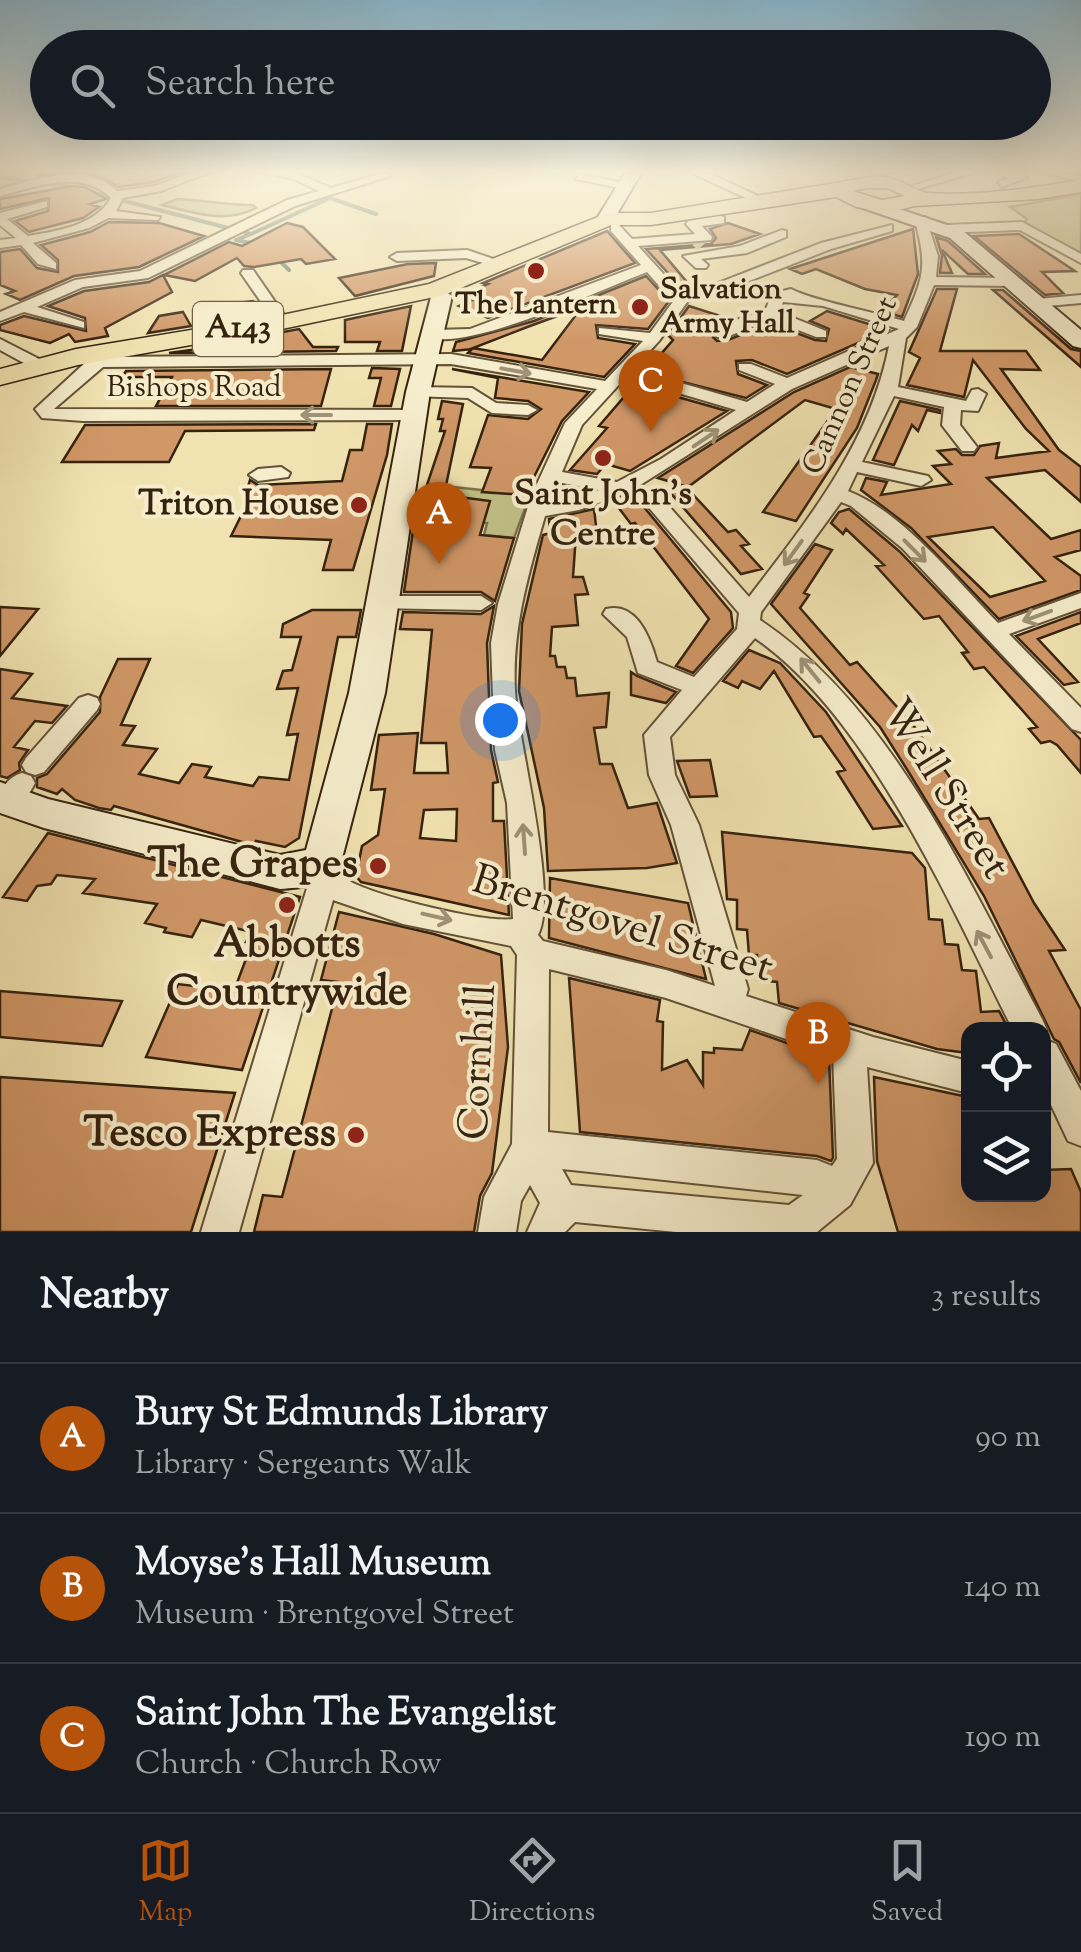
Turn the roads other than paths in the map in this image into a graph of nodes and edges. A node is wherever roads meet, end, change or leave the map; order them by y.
1 (17, 227) edge
2 (78, 227) edge
3 (242, 227) edge
4 (609, 227) edge
5 (618, 227) edge
6 (628, 227) edge
7 (693, 227) tunnel mouth
8 (923, 227) edge
9 (949, 227) edge
10 (1025, 227) edge
11 (888, 228) dead end
12 (782, 234) dead end
13 (26, 240) junction
14 (700, 243) junction
15 (0, 244) edge
16 (397, 256) dead end
17 (1081, 259) edge
18 (504, 264) junction
19 (51, 266) dead end
20 (650, 266) junction
21 (248, 273) dead end
22 (929, 281) junction
23 (1013, 282) junction
24 (729, 283) junction
25 (811, 286) dead end
26 (436, 290) junction
27 (684, 298) junction
28 (778, 298) junction
29 (1081, 299) edge
30 (1037, 302) junction
31 (23, 307) junction
32 (772, 314) junction
33 (0, 316) edge
34 (282, 322) junction
35 (79, 325) dead end
36 (605, 330) dead end
37 (904, 332) junction
38 (722, 334) dead end
39 (822, 334) dead end
40 (433, 335) junction
41 (654, 338) junction
42 (1081, 341) edge
43 (0, 344) edge
44 (427, 360) junction
45 (839, 362) junction
46 (39, 365) junction
47 (745, 367) dead end
48 (0, 377) edge
49 (891, 382) junction
50 (789, 384) junction
51 (606, 386) junction
52 (681, 388) dead end
53 (978, 394) dead end
54 (416, 403) junction
55 (952, 404) junction
56 (749, 408) junction
57 (528, 410) dead end
58 (968, 447) dead end
59 (851, 465) junction
60 (258, 474) dead end
61 (280, 474) dead end
62 (552, 476) junction
63 (921, 480) dead end
64 (623, 490) junction
65 (836, 494) junction
66 (537, 512) junction
67 (1081, 600) edge
68 (382, 603) junction
69 (496, 604) junction
70 (614, 614) dead end
71 (750, 618) junction
72 (994, 632) junction
73 (697, 687) junction
74 (88, 704) dead end
75 (1081, 723) edge
76 (16, 786) edge
77 (318, 877) junction
78 (526, 942) junction
79 (728, 1004) junction
80 (1026, 1022) edge
81 (849, 1044) junction
82 (1051, 1068) edge
83 (961, 1075) edge
84 (1051, 1101) edge
85 (1079, 1119) edge
86 (530, 1148) junction
87 (836, 1192) junction
88 (552, 1220) edge
89 (796, 1228) edge
90 (220, 1232) edge
91 (498, 1232) edge

1 - 13 street
2 - 13 street
3 - 31 street
4 - 18 main road, A143
5 - 20 street
6 - 14 street
7 - 14 street
8 - 22 street, Cannon Street
9 - 23 street
10 - 17 street
11 - 24 street
12 - 14 street
13 - 15 street
13 - 19 street
16 - 18 street
18 - 26 main road, A143
20 - 27 street
20 - 40 street
21 - 34 street
22 - 23 street
22 - 37 street, Cannon Street
23 - 30 street
24 - 27 street
24 - 28 street
25 - 28 street
26 - 34 main road, A143
26 - 40 street
27 - 41 street, Cornhill
28 - 32 street
28 - 37 street
29 - 30 street
30 - 42 street
31 - 33 street
31 - 35 street
32 - 38 street
32 - 39 street
34 - 46 main road, A143
36 - 41 street
37 - 45 street
37 - 49 street, Cannon Street
40 - 44 street
41 - 51 street, Cornhill
43 - 46 street
44 -> 51 street
44 - 54 street
54 -> 44 street, Bishops Road
45 - 49 street
45 - 50 street
46 - 48 main road, A143
47 - 50 street
49 - 55 street
49 - 59 street, Cannon Street
50 - 56 street
51 - 62 street, Cornhill
52 - 56 street
53 - 55 street
54 - 57 street
54 - 68 street
55 - 58 street
64 -> 56 street
59 - 63 street
59 - 65 street, Cannon Street
60 - 61 street
62 - 64 street, Well Street
62 - 66 street, Cornhill
64 - 66 street
64 - 71 street, Well Street
65 -> 71 street, Cannon Street
65 -> 72 street
66 - 69 street, Cornhill
67 -> 72 street
68 - 69 street
68 - 77 street
78 -> 69 street, Cornhill
70 - 73 street
71 - 73 street, Cannon Street
80 -> 71 street, Well Street
72 - 75 street
73 - 79 street, Cannon Street
74 - 76 street
76 - 77 street
77 -> 78 street, Brentgovel Street
77 - 90 street
78 - 79 street, Brentgovel Street
78 - 86 street, Cornhill
79 - 81 street, Brentgovel Street
81 - 83 street, Brentgovel Street
81 - 87 street
82 - 85 street
84 - 85 street
86 - 87 street
86 - 88 street
86 - 91 street, Cornhill
87 - 89 street
88 - 89 street

